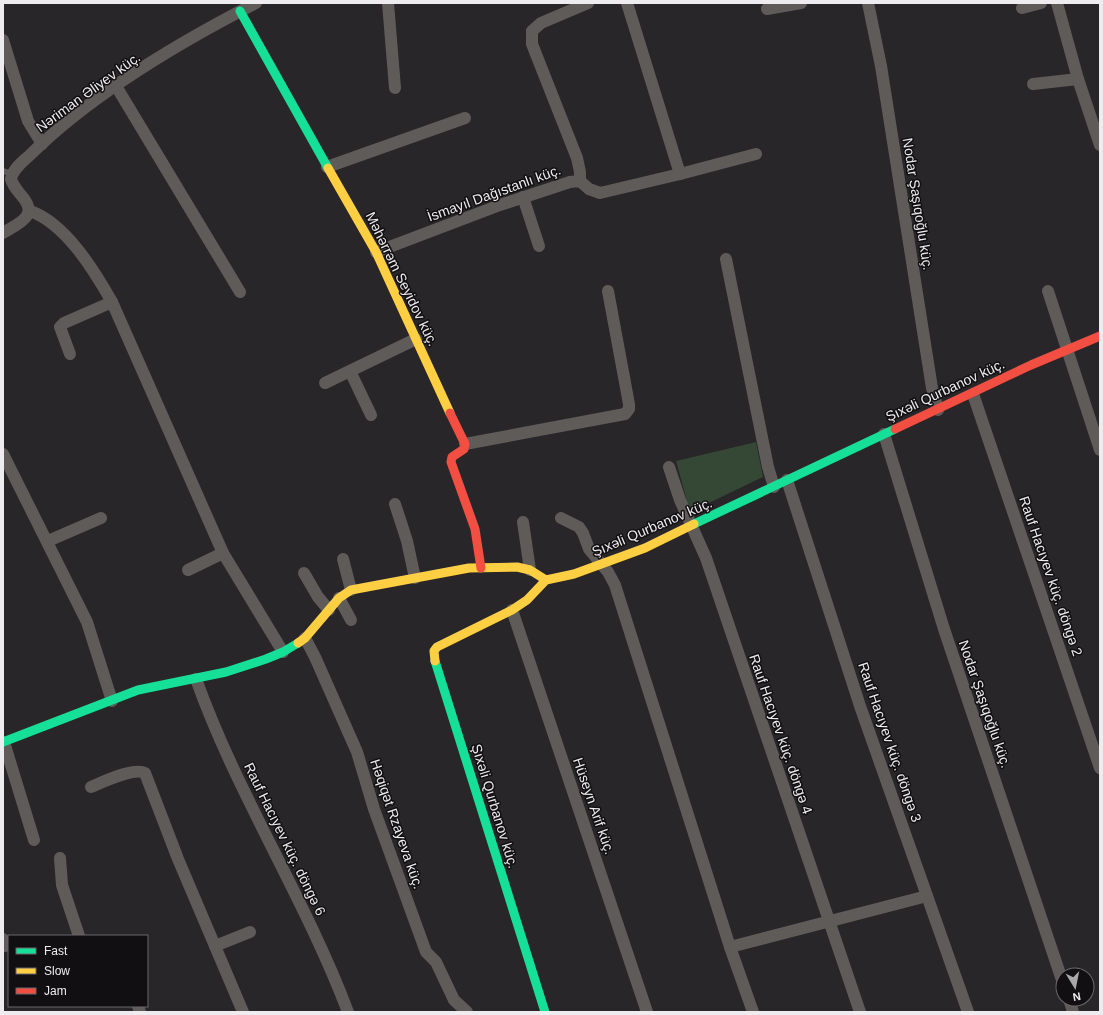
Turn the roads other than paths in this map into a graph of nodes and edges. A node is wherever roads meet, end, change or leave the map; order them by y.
1 (256, 3) edge
2 (388, 3) edge
3 (588, 3) edge
4 (627, 3) edge
5 (801, 3) edge
6 (868, 3) edge
7 (1041, 3) edge
8 (1057, 3) edge
9 (1022, 8) dead end
10 (767, 9) dead end
11 (240, 11) junction
12 (3, 40) edge
13 (1078, 79) junction
14 (1033, 84) dead end
15 (116, 86) junction
16 (395, 88) dead end
17 (464, 118) dead end
18 (42, 144) junction
19 (1100, 145) edge
20 (756, 154) dead end
21 (327, 167) junction
22 (8, 173) edge
23 (680, 174) junction
24 (580, 181) junction
25 (523, 197) junction
26 (30, 211) junction
27 (3, 233) edge
28 (539, 246) dead end
29 (376, 252) junction
30 (726, 259) dead end
31 (608, 291) dead end
32 (1048, 291) dead end
33 (240, 292) dead end
34 (112, 302) junction
35 (1100, 336) edge
36 (416, 339) junction
37 (1067, 351) junction
38 (70, 354) dead end
39 (350, 371) junction
40 (325, 383) dead end
41 (973, 394) junction
42 (938, 410) junction
43 (371, 415) dead end
44 (884, 434) junction
45 (466, 444) junction
46 (1100, 450) edge
47 (3, 454) edge
48 (669, 467) dead end
49 (787, 480) junction
50 (774, 487) junction
51 (395, 504) dead end
52 (101, 518) dead end
53 (561, 518) dead end
54 (523, 522) dead end
55 (691, 527) junction
56 (48, 542) junction
57 (223, 553) junction
58 (343, 559) dead end
59 (602, 565) junction
60 (481, 568) junction
61 (188, 570) dead end
62 (530, 570) junction
63 (304, 573) dead end
64 (415, 578) junction
65 (546, 580) junction
66 (351, 590) junction
67 (339, 598) junction
68 (329, 610) junction
69 (512, 610) junction
70 (351, 620) dead end
71 (305, 638) junction
72 (283, 652) junction
73 (196, 679) junction
74 (112, 701) junction
75 (3, 742) edge
76 (1100, 768) edge
77 (91, 787) dead end
78 (34, 840) dead end
79 (60, 858) dead end
80 (927, 896) junction
81 (829, 921) junction
82 (250, 932) dead end
83 (79, 935) edge
84 (215, 946) junction
85 (730, 947) junction
86 (1058, 967) edge
87 (243, 1012) edge
88 (348, 1012) edge
89 (467, 1012) edge
90 (544, 1012) edge
91 (648, 1012) edge
92 (753, 1012) edge
93 (860, 1012) edge
94 (968, 1012) edge

1 - 11 street, Nəriman Əliyev küç.
2 - 16 street
3 - 24 street
4 - 23 street
5 - 10 street
6 - 42 street, Nodar Şaşıqoğlu küç.
7 - 9 street
8 - 13 street
11 - 15 street, Nəriman Əliyev küç.
11 - 21 street, Məhərrəm Seyidov küç.
12 - 18 street
13 - 14 street
13 - 19 street
15 - 18 street, Nəriman Əliyev küç.
15 - 33 street
17 - 21 street
18 - 22 street, Nəriman Əliyev küç.
20 - 23 street, İsmayıl Dağıstanlı küç.
21 - 29 street, Məhərrəm Seyidov küç.
22 - 26 street, Nəriman Əliyev küç.
23 - 24 street, İsmayıl Dağıstanlı küç.
24 - 25 street, İsmayıl Dağıstanlı küç.
25 - 28 street
25 - 29 street, İsmayıl Dağıstanlı küç.
26 - 27 street
26 - 34 street
29 - 36 street, Məhərrəm Seyidov küç.
30 - 50 street
31 - 45 street
32 - 37 street
34 - 38 street
34 - 57 street
35 - 37 street, Şıxəli Qurbanov küç.
36 - 39 street
36 - 45 street, Məhərrəm Seyidov küç.
37 - 41 street, Şıxəli Qurbanov küç.
37 - 46 street
39 - 40 street
39 - 43 street
41 - 42 street, Şıxəli Qurbanov küç.
41 - 76 street, Rauf Hacıyev küç. döngə 2
42 - 44 street, Şıxəli Qurbanov küç.
44 - 49 street, Şıxəli Qurbanov küç.
44 - 86 street, Nodar Şaşıqoğlu küç.
45 - 60 street
47 - 56 street
48 - 55 street, Rauf Hacıyev küç. döngə 4
49 - 50 street, Şıxəli Qurbanov küç.
49 - 80 street, Rauf Hacıyev küç. döngə 3
50 - 55 street, Şıxəli Qurbanov küç.
51 - 64 street
52 - 56 street
53 - 59 street
54 - 62 street
55 - 59 street, Şıxəli Qurbanov küç.
55 - 81 street, Rauf Hacıyev küç. döngə 4
56 - 74 street
57 - 61 street
57 - 72 street
58 - 66 street
59 - 65 street, Şıxəli Qurbanov küç.
59 - 85 street
60 - 62 street
60 - 64 street
62 - 65 street
63 - 68 street
64 - 66 street
65 - 69 street, Şıxəli Qurbanov küç.
66 - 67 street
67 - 68 street
67 - 70 street
68 - 71 street
69 - 90 street, Şıxəli Qurbanov küç.
69 - 91 street, Hüseyn Arif küç.
71 - 72 street
71 - 89 street, Həqiqət Rzayeva küç.
72 - 73 street
73 - 74 street
73 - 88 street, Rauf Hacıyev küç. döngə 6
74 - 75 street
75 - 78 street
77 - 84 street
79 - 83 street
80 - 81 street
80 - 94 street, Rauf Hacıyev küç. döngə 3
81 - 85 street
81 - 93 street, Rauf Hacıyev küç. döngə 4
82 - 84 street
84 - 87 street
85 - 92 street

